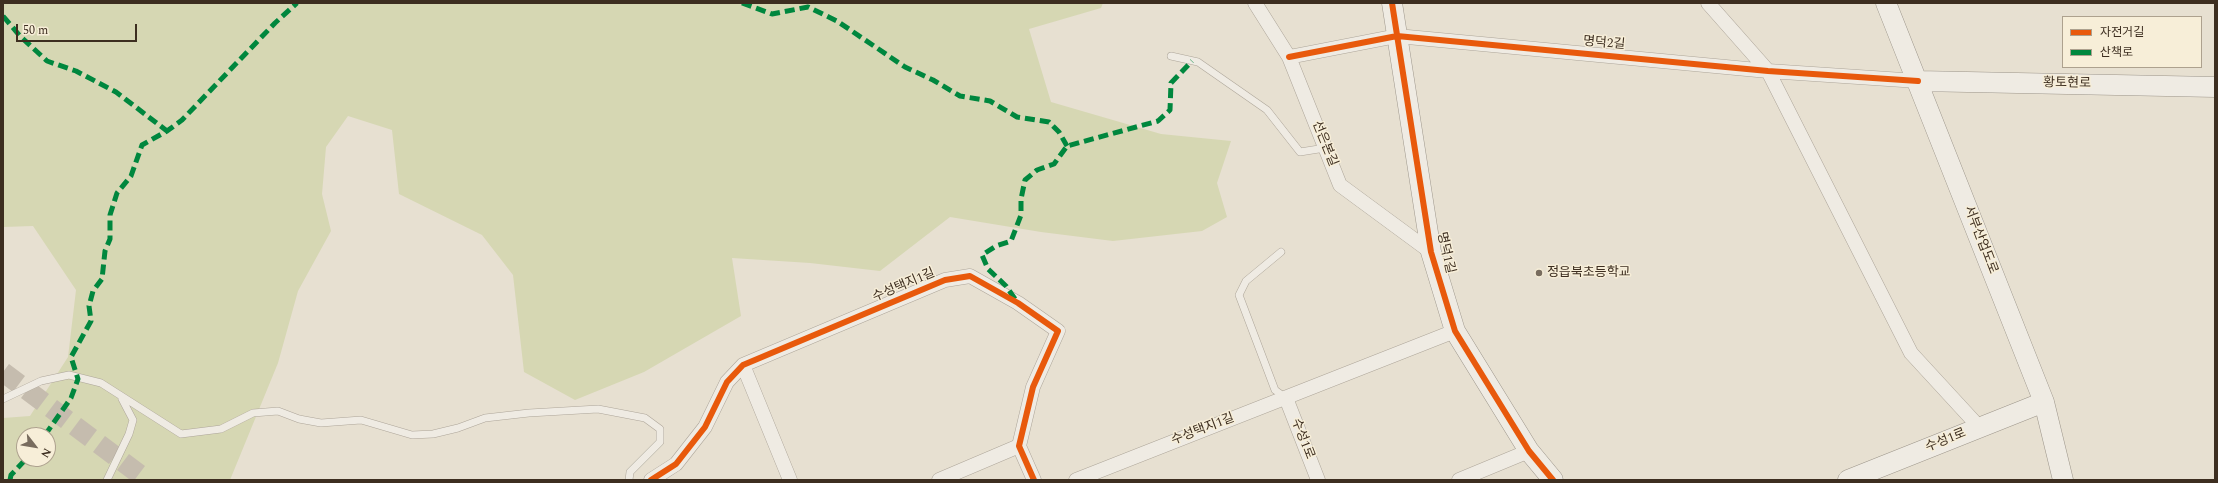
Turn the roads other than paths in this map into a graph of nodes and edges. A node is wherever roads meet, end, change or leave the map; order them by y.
1 (1256, 3) edge
2 (1392, 3) edge
3 (1708, 3) edge
4 (1886, 3) edge
5 (1397, 36) junction
6 (1170, 56) dead end
7 (1289, 57) junction
8 (1768, 71) junction
9 (1918, 81) junction
10 (2215, 87) edge
11 (1325, 148) junction
12 (1282, 252) dead end
13 (1431, 252) junction
14 (1455, 331) junction
15 (743, 365) junction
16 (121, 397) junction
17 (1286, 398) junction
18 (3, 399) edge
19 (2044, 402) junction
20 (1980, 428) junction
21 (1019, 446) junction
22 (1529, 451) junction
23 (107, 480) edge
24 (629, 480) edge
25 (651, 480) edge
26 (790, 480) edge
27 (939, 480) edge
28 (1034, 480) edge
29 (1076, 480) edge
30 (1318, 480) edge
31 (1459, 480) edge
32 (1553, 480) edge
33 (1848, 480) edge
34 (2063, 480) edge

1 - 7 street, 선은본길
2 - 5 main road, 명덕1길
3 - 8 street
4 - 9 main road, 서부산업도로
5 - 7 street, 명덕2길
5 - 8 street, 명덕2길
5 - 13 main road, 명덕1길
6 - 11 lane
7 - 11 street, 선은본길
8 - 9 street, 명덕2길
8 - 20 street
9 - 10 main road, 황토현로
9 - 19 main road, 서부산업도로
11 - 13 street, 선은본길
12 - 17 lane
13 - 14 main road, 명덕1길
14 - 17 street, 수성택지1길
14 - 22 main road, 명덕1길
15 - 21 street, 수성택지1길
15 - 25 street, 수성택지1길
15 - 26 street
16 - 18 lane
16 - 23 lane
16 - 24 lane
17 - 29 street, 수성택지1길
17 - 30 street, 수성1로
19 - 20 main road, 수성1로
19 - 34 main road, 서부산업도로
20 - 33 main road, 수성1로
21 - 27 street
21 - 28 street
22 - 31 street
22 - 32 main road, 명덕1길

